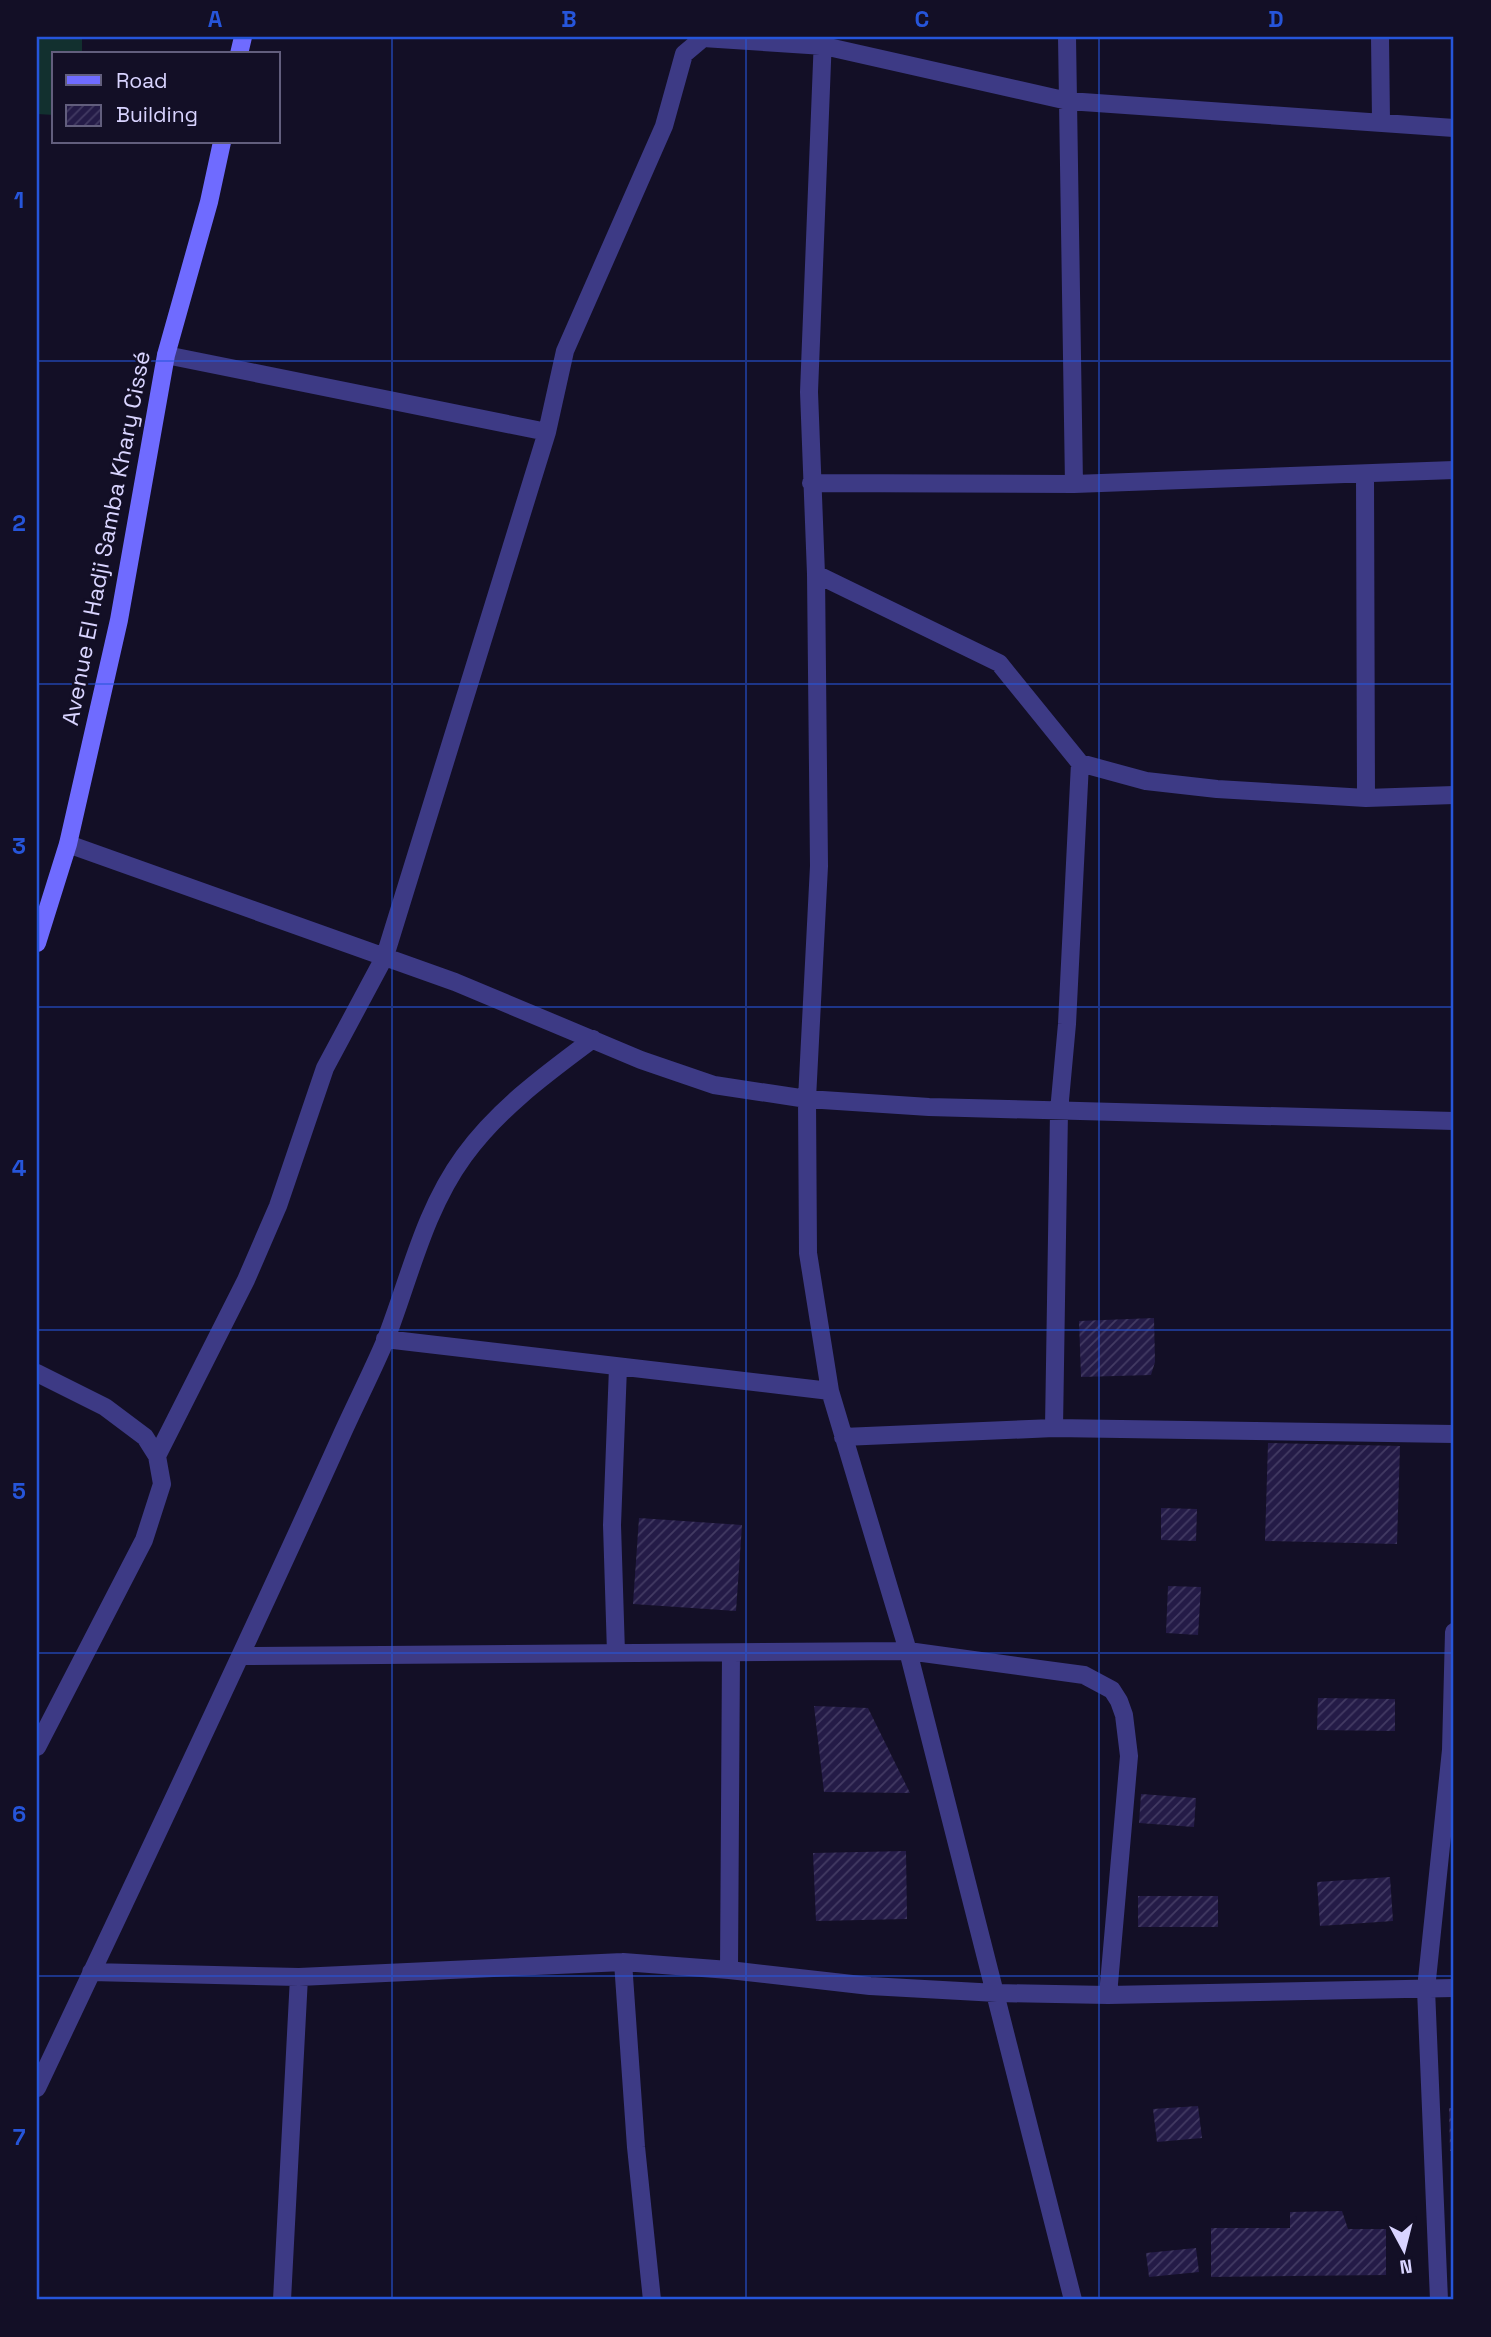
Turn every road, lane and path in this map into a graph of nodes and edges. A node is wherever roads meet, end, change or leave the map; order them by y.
1 (1067, 37) edge
2 (1380, 37) edge
3 (824, 41) edge
4 (1068, 101) junction
5 (1381, 121) junction
6 (1454, 128) edge
7 (222, 144) edge
8 (166, 355) junction
9 (547, 432) junction
10 (1454, 470) edge
11 (1365, 475) junction
12 (811, 483) junction
13 (1074, 484) junction
14 (816, 574) junction
15 (1080, 763) junction
16 (1454, 795) edge
17 (1366, 797) junction
18 (68, 844) junction
19 (37, 943) edge
20 (384, 956) junction
21 (593, 1039) junction
22 (807, 1099) junction
23 (1059, 1111) junction
24 (1454, 1121) edge
25 (386, 1339) junction
26 (618, 1367) junction
27 (37, 1373) edge
28 (830, 1391) junction
29 (1054, 1428) junction
30 (1454, 1434) edge
31 (844, 1437) junction
32 (157, 1456) junction
33 (1454, 1632) edge
34 (908, 1651) junction
35 (616, 1653) junction
36 (730, 1653) junction
37 (242, 1656) junction
38 (37, 1747) edge
39 (624, 1962) junction
40 (729, 1970) junction
41 (92, 1972) junction
42 (299, 1977) junction
43 (1454, 1988) edge
44 (1426, 1989) junction
45 (997, 1993) junction
46 (1108, 1995) junction
47 (37, 2088) edge
48 (282, 2300) edge
49 (652, 2300) edge
50 (1073, 2300) edge
51 (1439, 2300) edge

1 - 4 street
2 - 5 street
3 - 4 street
3 - 9 street
3 - 12 street
4 - 5 street
4 - 13 street
5 - 6 street
7 - 8 street, Avenue El Hadji Samba Khary Cissé
8 - 9 street
8 - 18 street, Avenue El Hadji Samba Khary Cissé
9 - 20 street
10 - 11 street
11 - 13 street
11 - 17 street
12 - 13 street
12 - 14 street
14 - 15 street
14 - 22 street
15 - 17 street
15 - 23 street
16 - 17 street
18 - 19 street, Avenue El Hadji Samba Khary Cissé
18 - 20 street
20 - 21 street
20 - 32 street
21 - 22 street
21 - 25 street
22 - 23 street
22 - 28 street
23 - 24 street
23 - 29 street
25 - 26 street
25 - 37 street
26 - 28 street
26 - 35 street
27 - 32 street
28 - 31 street
29 - 30 street
29 - 31 street
31 - 34 street
32 - 38 street
33 - 44 street
34 - 36 street
34 - 45 street
34 - 46 street
35 - 36 street
35 - 37 street
36 - 40 street
37 - 41 street
39 - 40 street
39 - 42 street
39 - 49 street
40 - 45 street
41 - 42 street
41 - 47 street
42 - 48 street
43 - 44 street
44 - 46 street
44 - 51 street
45 - 46 street
45 - 50 street

